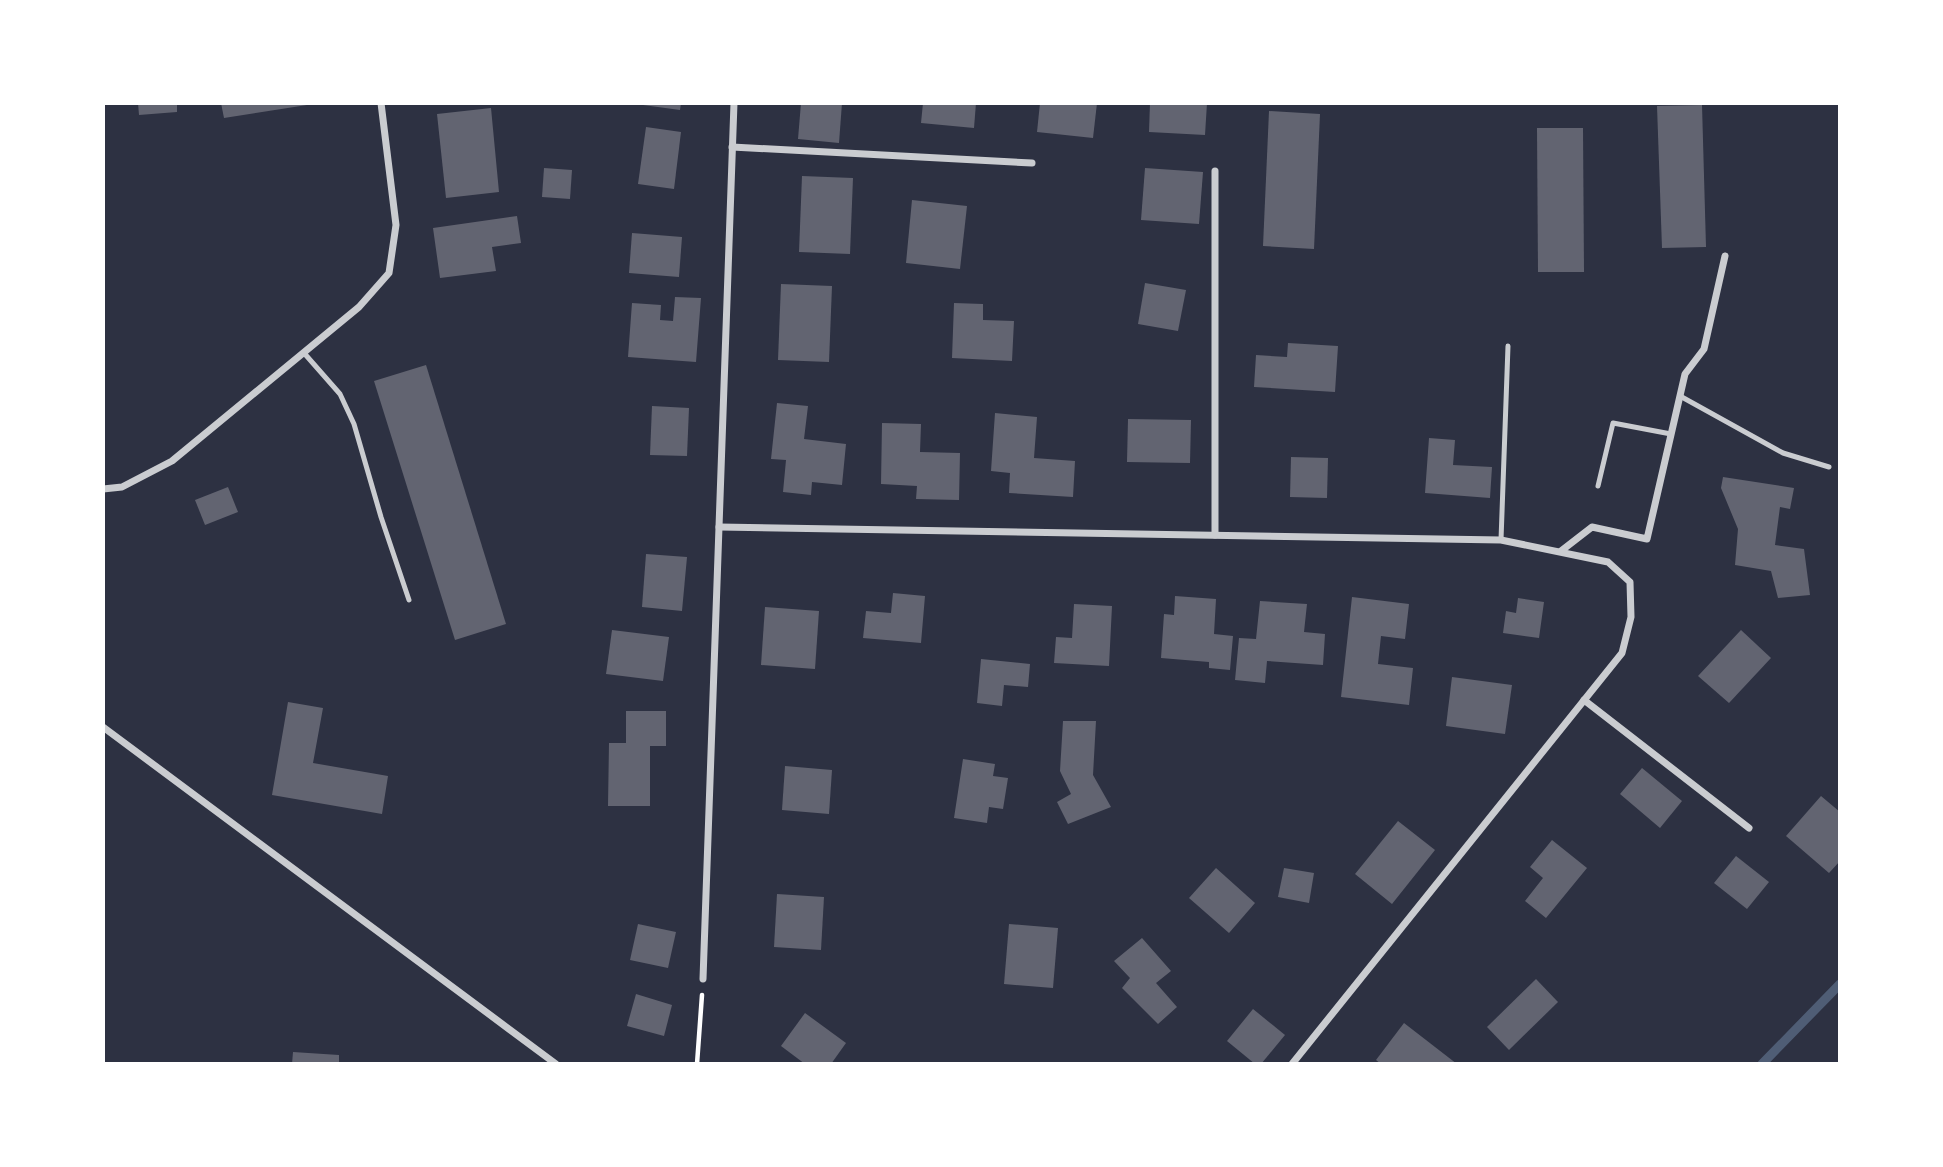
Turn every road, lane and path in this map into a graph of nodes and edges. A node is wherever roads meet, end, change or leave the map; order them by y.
1 (381, 103) edge
2 (734, 103) edge
3 (732, 147) junction
4 (1032, 163) dead end
5 (1215, 171) dead end
6 (1725, 256) dead end
7 (1508, 346) dead end
8 (304, 353) junction
9 (1680, 396) junction
10 (1671, 434) junction
11 (1829, 467) dead end
12 (1598, 486) dead end
13 (103, 489) edge
14 (719, 527) junction
15 (1215, 535) junction
16 (1501, 540) junction
17 (1561, 551) junction
18 (409, 600) dead end
19 (1584, 700) junction
20 (103, 727) edge
21 (1749, 828) dead end
22 (703, 979) joint
23 (556, 1064) edge
24 (697, 1064) edge
25 (1292, 1064) edge

1 - 8 street
2 - 3 street
3 - 4 street
3 - 14 street
5 - 15 street
6 - 9 street
7 - 16 lane
8 - 13 street
8 - 18 lane
9 - 10 street
9 - 11 lane
10 - 12 lane
10 - 17 street
14 - 15 street
14 - 22 street
15 - 16 street
16 - 17 street
17 - 19 street
19 - 21 street
19 - 25 street
20 - 23 street
22 - 24 path

